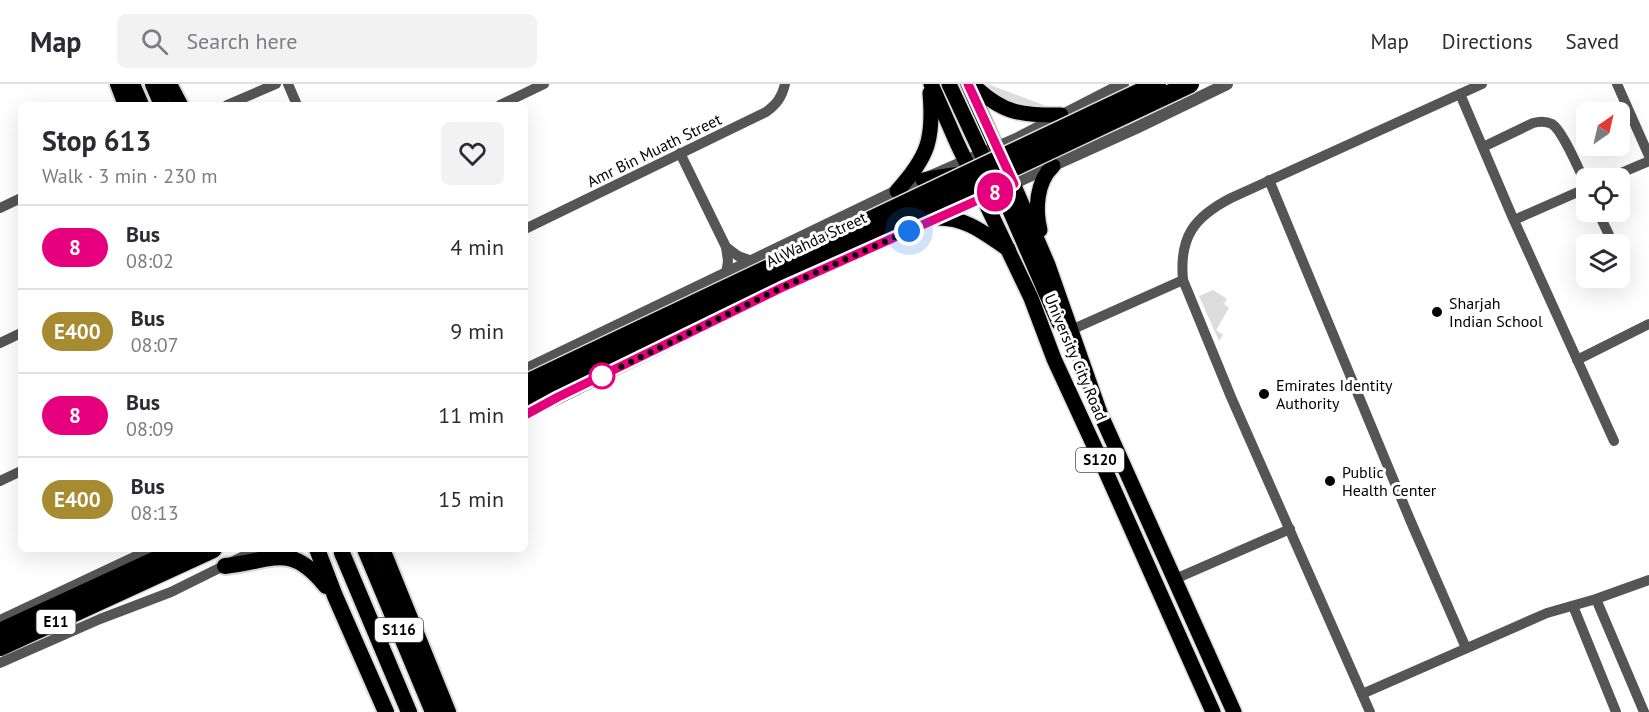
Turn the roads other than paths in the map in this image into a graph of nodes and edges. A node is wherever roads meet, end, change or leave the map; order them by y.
1 (110, 84) edge
2 (118, 84) edge
3 (132, 84) edge
4 (153, 84) edge
5 (169, 84) edge
6 (178, 84) edge
7 (276, 84) edge
8 (288, 84) edge
9 (544, 84) edge
10 (930, 84) edge
11 (949, 84) edge
12 (970, 84) edge
13 (1123, 84) edge
14 (1156, 84) edge
15 (1190, 84) edge
16 (1227, 84) edge
17 (1482, 84) edge
18 (1617, 84) edge
19 (785, 85) edge
20 (1460, 94) junction
21 (117, 102) edge
22 (125, 102) edge
23 (140, 102) edge
24 (161, 102) edge
25 (178, 102) edge
26 (187, 102) edge
27 (234, 102) edge
28 (296, 102) edge
29 (506, 102) edge
30 (1061, 116) junction
31 (997, 147) junction
32 (1483, 147) junction
33 (680, 153) junction
34 (982, 154) junction
35 (1649, 156) edge
36 (1649, 161) edge
37 (1053, 166) junction
38 (969, 168) junction
39 (1577, 168) edge
40 (1630, 169) edge
41 (923, 180) joint
42 (1269, 180) junction
43 (1007, 187) junction
44 (897, 191) junction
45 (1576, 193) edge
46 (983, 198) junction
47 (18, 201) edge
48 (0, 208) edge
49 (938, 219) junction
50 (1514, 220) junction
51 (528, 228) edge
52 (726, 248) junction
53 (1008, 249) junction
54 (752, 261) junction
55 (1048, 265) junction
56 (726, 274) junction
57 (1183, 280) junction
58 (1649, 324) edge
59 (1071, 330) junction
60 (18, 334) edge
61 (0, 343) edge
62 (1080, 355) junction
63 (1577, 360) junction
64 (528, 369) edge
65 (528, 383) edge
66 (528, 399) edge
67 (528, 413) edge
68 (1614, 441) dead end
69 (18, 472) edge
70 (0, 481) edge
71 (1290, 529) junction
72 (145, 552) edge
73 (175, 552) edge
74 (205, 552) edge
75 (252, 552) edge
76 (318, 552) edge
77 (366, 552) edge
78 (383, 552) edge
79 (390, 552) edge
80 (342, 553) dead end
81 (225, 566) junction
82 (393, 573) junction
83 (1175, 579) junction
84 (1649, 580) edge
85 (109, 590) junction
86 (335, 596) junction
87 (1596, 599) junction
88 (1573, 606) junction
89 (0, 620) edge
90 (0, 632) edge
91 (0, 647) edge
92 (1466, 648) junction
93 (0, 663) edge
94 (1362, 693) junction
95 (386, 712) edge
96 (409, 712) edge
97 (433, 712) edge
98 (448, 712) edge
99 (1213, 712) edge
100 (1234, 712) edge
101 (1370, 712) edge
102 (1616, 712) edge
103 (1644, 712) edge

1 - 21 street
2 - 22 highway
3 - 23 highway
4 - 24 highway
5 - 25 highway
6 - 26 street
7 - 27 street
8 - 28 street
9 - 29 street
10 - 38 main road, University City Road / S120
10 - 44 main road
11 - 34 main road
12 - 30 main road
12 - 31 main road, University City Road / S120
13 - 30 street
14 - 65 highway, Al Wahda Street, bridge
15 - 66 highway, Al Wahda Street, bridge
16 - 37 street
17 - 20 street
18 - 35 street
19 - 33 street, Amr Bin Muath Street
20 - 32 street
20 - 42 street
30 - 31 street
31 - 34 street
31 - 43 main road, University City Road / S120
32 - 39 street
32 - 50 street
33 - 51 street, Amr Bin Muath Street
33 - 52 street
34 - 38 street
34 - 43 main road
36 - 40 street
37 - 43 street
37 - 55 main road
38 - 41 main road
38 - 43 main road
38 - 46 main road, University City Road / S120
41 - 44 street
42 - 57 street
42 - 92 street
43 - 46 street
43 - 55 main road, University City Road / S120
43 - 62 main road
44 - 54 street
45 - 50 street
46 - 49 street
46 - 53 main road, University City Road / S120
47 - 48 street
49 - 53 main road
49 - 67 street
50 - 63 street
52 - 54 street
52 - 56 street
53 - 99 main road, University City Road / S120
54 - 56 street
55 - 59 main road, University City Road / S120
56 - 64 street
57 - 59 street
57 - 71 street
58 - 63 street
59 - 62 main road, University City Road / S120
60 - 61 street
62 - 83 main road, University City Road / S120
63 - 68 street
69 - 70 street
71 - 83 street
71 - 94 street
72 - 89 street
73 - 85 highway, E11
74 - 85 highway, E11
75 - 81 street
76 - 86 highway
77 - 97 highway, S116
78 - 82 highway
79 - 82 highway
80 - 96 highway, S116
81 - 86 highway
81 - 93 street
82 - 98 highway
83 - 100 main road, University City Road / S120
84 - 87 street
85 - 90 highway, E11
85 - 91 highway, E11
86 - 95 highway
87 - 88 street
87 - 103 street
88 - 92 street
88 - 102 street
92 - 94 street
94 - 101 street

